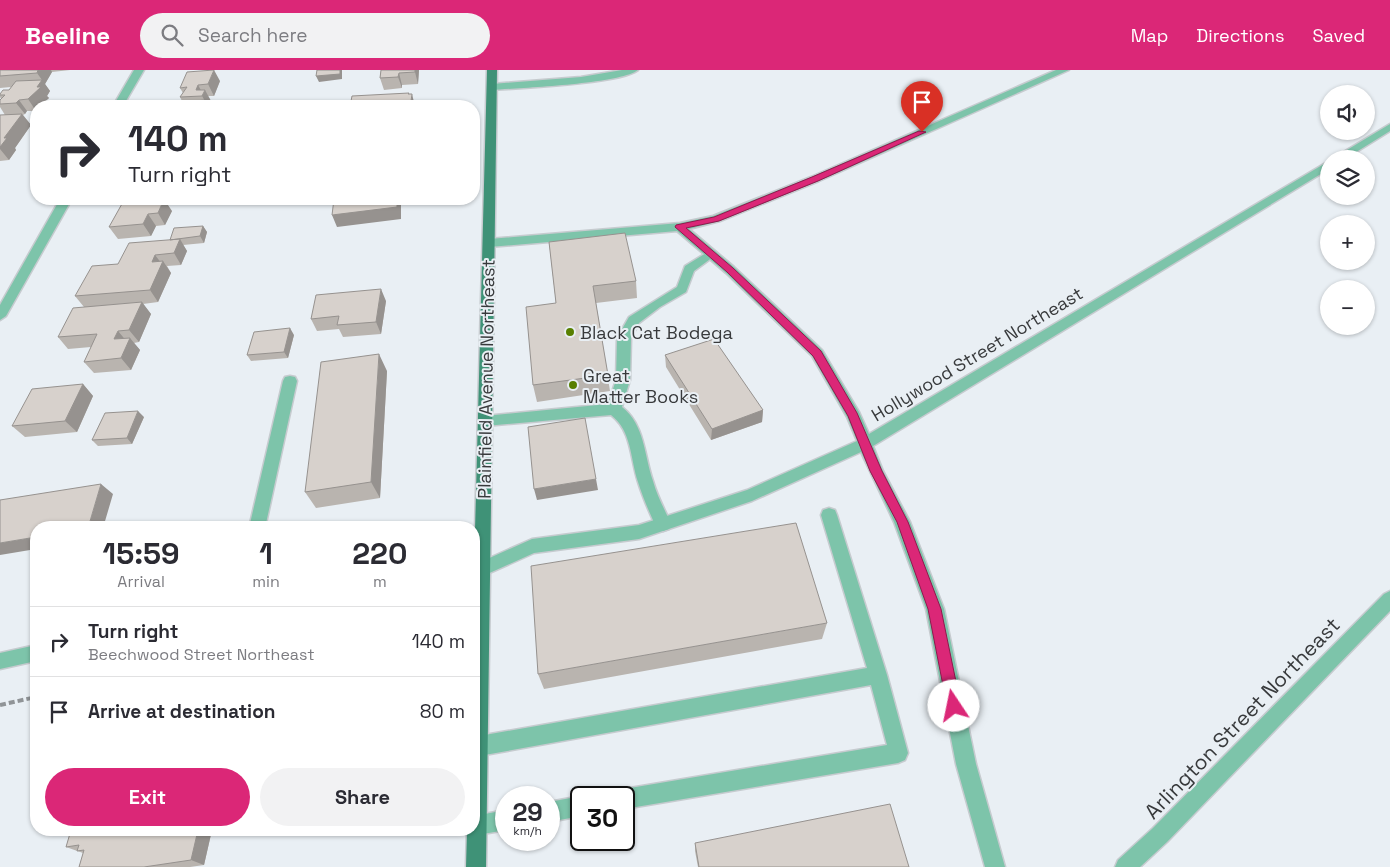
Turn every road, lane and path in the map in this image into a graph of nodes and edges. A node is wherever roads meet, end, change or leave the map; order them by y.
1 (139, 70) edge
2 (492, 70) edge
3 (633, 70) edge
4 (1064, 70) edge
5 (492, 87) junction
6 (122, 100) edge
7 (1390, 127) edge
8 (1352, 150) edge
9 (1320, 169) edge
10 (63, 205) edge
11 (680, 227) junction
12 (489, 243) junction
13 (712, 254) junction
14 (0, 316) edge
15 (290, 381) dead end
16 (614, 409) junction
17 (485, 421) junction
18 (866, 443) junction
19 (829, 515) dead end
20 (259, 521) edge
21 (480, 521) edge
22 (663, 524) junction
23 (480, 570) edge
24 (480, 593) edge
25 (1390, 599) edge
26 (30, 655) edge
27 (0, 661) edge
28 (878, 675) junction
29 (30, 699) edge
30 (480, 700) edge
31 (0, 705) edge
32 (480, 746) edge
33 (635, 797) edge
34 (495, 822) edge
35 (480, 824) edge
36 (477, 836) edge
37 (476, 867) edge
38 (995, 867) edge
39 (1125, 867) edge

1 - 6 street
2 - 5 main road, Plainfield Avenue Northeast
3 - 5 street
4 - 11 street
5 - 12 main road, Plainfield Avenue Northeast
7 - 8 street
9 - 18 street, Hollywood Street Northeast
10 - 14 street
11 - 12 street
11 - 13 street
12 - 17 main road, Plainfield Avenue Northeast
13 - 16 street
13 - 18 street
15 - 20 street
16 - 17 street
16 - 22 street
17 - 21 main road, Plainfield Avenue Northeast
18 - 22 street, Hollywood Street Northeast
18 - 38 street
19 - 28 street
22 - 23 street, Hollywood Street Northeast
24 - 30 main road, Plainfield Avenue Northeast
25 - 39 street, Arlington Street Northeast
26 - 27 street
28 - 32 street
28 - 33 street
29 - 31 path
34 - 35 street
36 - 37 main road, Plainfield Avenue Northeast

